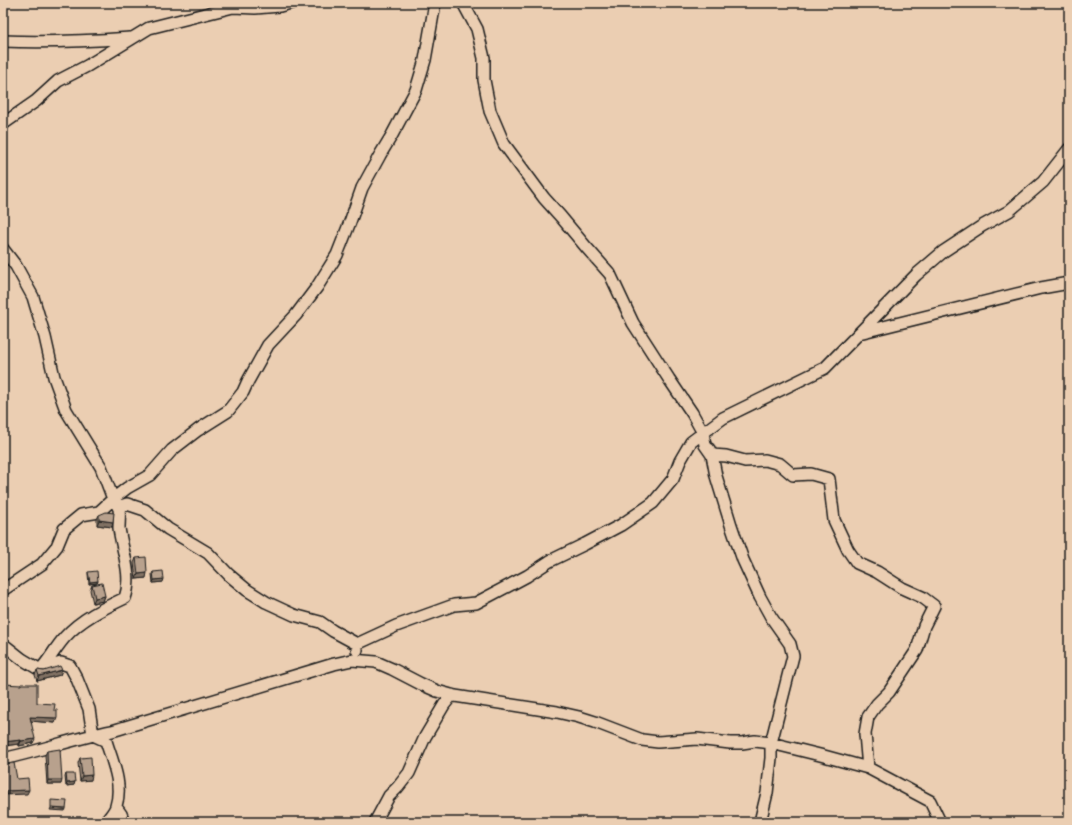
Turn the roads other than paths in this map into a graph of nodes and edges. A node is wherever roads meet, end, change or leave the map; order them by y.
1 (291, 3) edge
2 (435, 3) edge
3 (463, 3) edge
4 (133, 38) junction
5 (3, 41) edge
6 (3, 124) edge
7 (1069, 149) edge
8 (3, 249) edge
9 (1069, 284) edge
10 (859, 333) junction
11 (703, 433) junction
12 (712, 455) junction
13 (116, 503) junction
14 (3, 590) edge
15 (3, 644) edge
16 (357, 644) junction
17 (352, 660) junction
18 (41, 669) junction
19 (452, 695) junction
20 (93, 735) junction
21 (771, 743) junction
22 (3, 759) edge
23 (868, 768) junction
24 (116, 807) junction
25 (106, 822) edge
26 (124, 822) edge
27 (375, 822) edge
28 (760, 822) edge
29 (940, 822) edge

1 - 4 street
2 - 13 street
3 - 11 street
4 - 5 street
4 - 6 street
7 - 10 street
8 - 13 street
9 - 10 street
10 - 11 street
11 - 12 street
11 - 16 street
12 - 21 street
12 - 23 street
13 - 14 street
13 - 16 street
13 - 18 street
15 - 18 street
16 - 17 street
17 - 19 street
17 - 20 street
18 - 20 street
19 - 21 street
19 - 27 street
20 - 22 street
20 - 24 street
21 - 23 street
21 - 28 street
23 - 29 street
24 - 25 street
24 - 26 street

